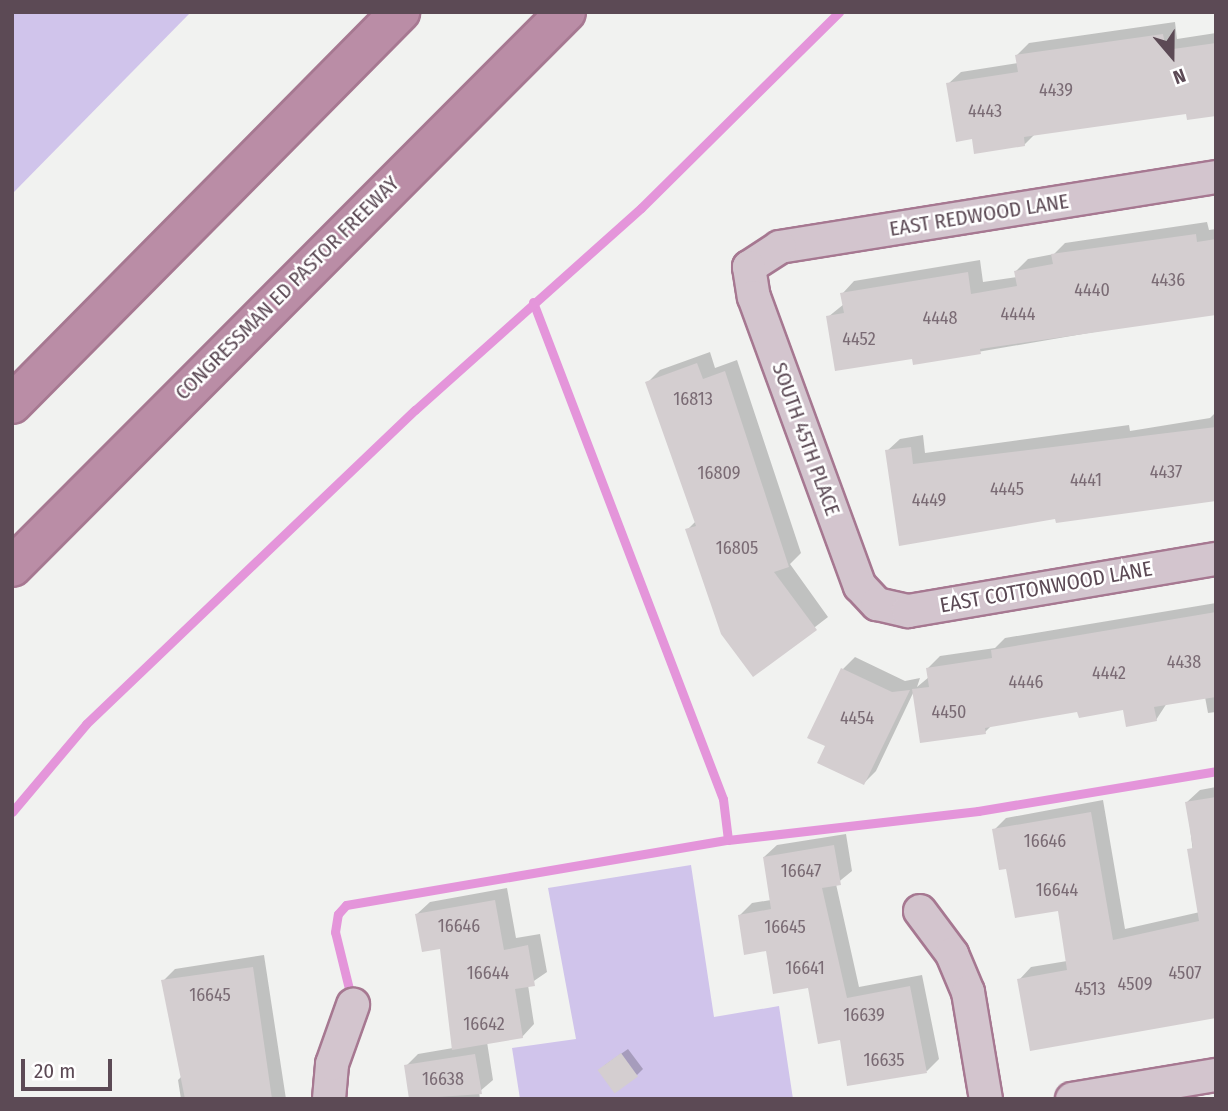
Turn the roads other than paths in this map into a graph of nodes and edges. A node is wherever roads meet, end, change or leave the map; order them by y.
1 (400, 12) edge
2 (566, 12) edge
3 (1216, 177) edge
4 (749, 267) joint
5 (12, 404) edge
6 (1216, 559) edge
7 (12, 567) edge
8 (877, 604) joint
9 (920, 911) dead end
10 (352, 1006) dead end
11 (1216, 1075) edge
12 (330, 1099) edge
13 (986, 1099) edge
14 (1072, 1099) edge

1 - 5 highway
2 - 7 highway, CONGRESSMAN ED PASTOR FREEWAY
3 - 4 street, EAST REDWOOD LANE
4 - 8 street, SOUTH 45TH PLACE
6 - 8 street, EAST COTTONWOOD LANE
9 - 13 street
10 - 12 street
11 - 14 street

